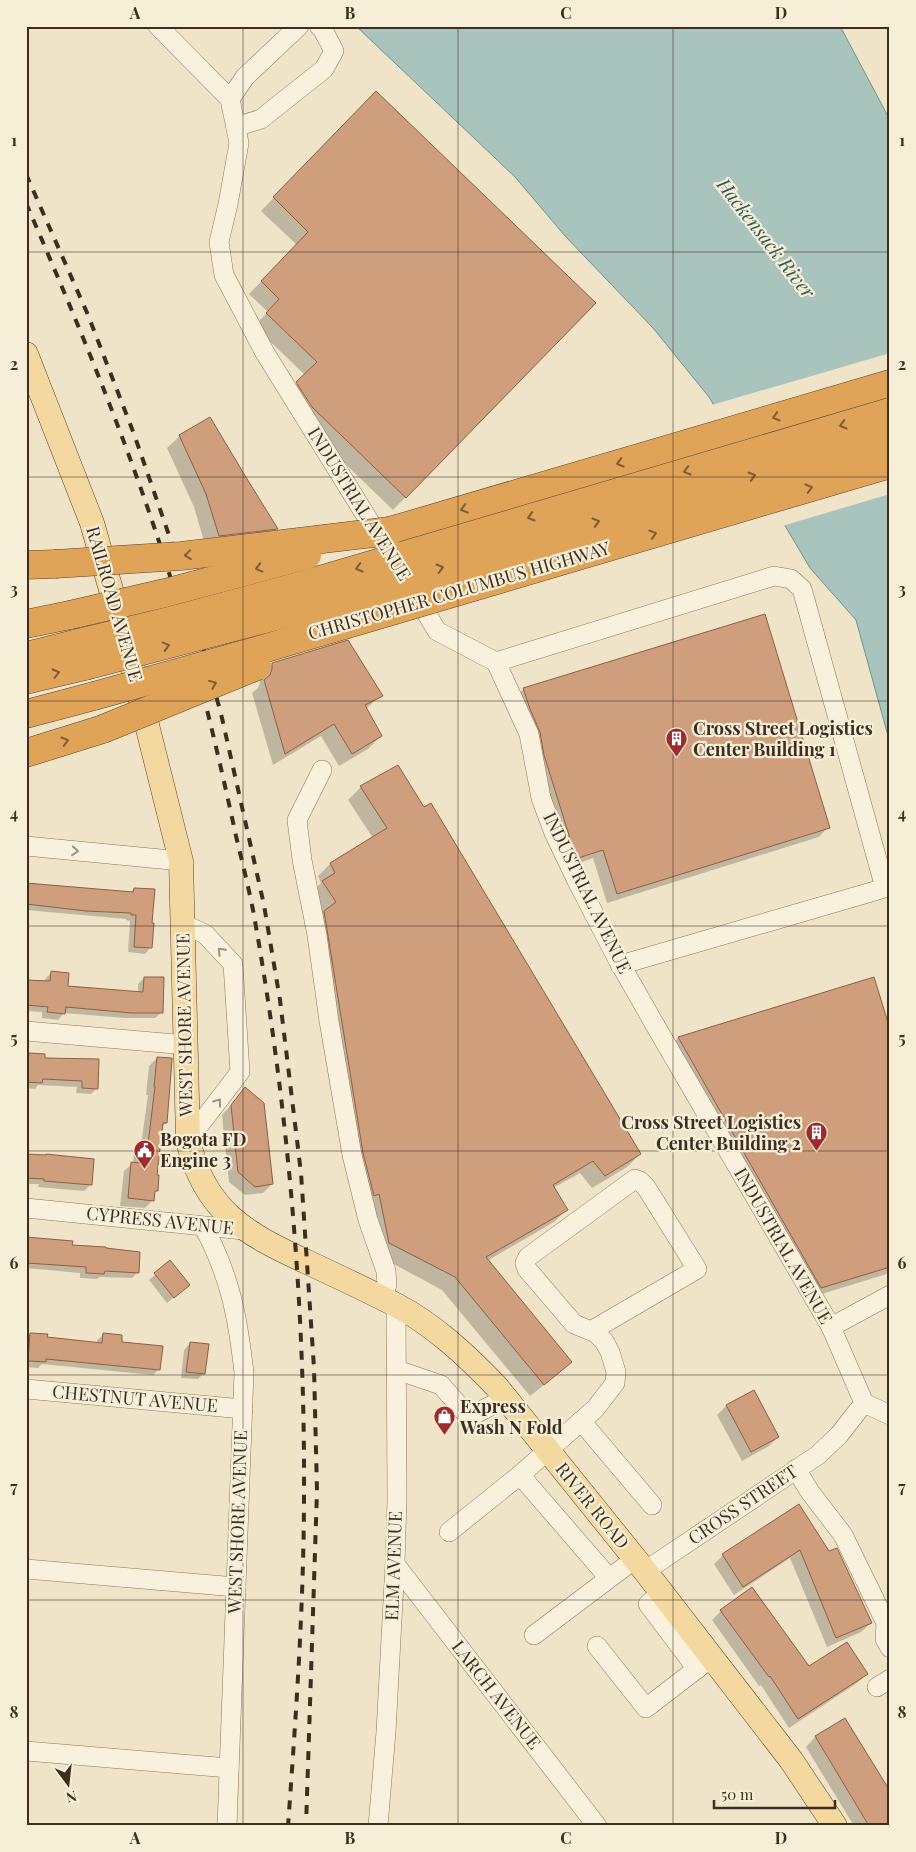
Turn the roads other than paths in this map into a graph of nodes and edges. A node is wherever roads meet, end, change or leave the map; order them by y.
1 (158, 26) edge
2 (299, 26) edge
3 (319, 26) edge
4 (230, 99) junction
5 (236, 127) junction
6 (26, 354) edge
7 (890, 384) edge
8 (890, 412) edge
9 (890, 436) edge
10 (890, 464) edge
11 (390, 531) junction
12 (26, 565) edge
13 (404, 607) junction
14 (26, 624) edge
15 (82, 655) junction
16 (26, 656) edge
17 (496, 662) junction
18 (26, 680) edge
19 (26, 714) edge
20 (26, 753) edge
21 (322, 770) dead end
22 (26, 846) edge
23 (181, 861) junction
24 (887, 896) edge
25 (183, 924) junction
26 (620, 964) junction
27 (26, 1031) edge
28 (186, 1045) junction
29 (188, 1140) junction
30 (26, 1208) edge
31 (203, 1226) junction
32 (244, 1230) junction
33 (288, 1254) joint
34 (890, 1295) edge
35 (389, 1302) junction
36 (831, 1327) junction
37 (590, 1331) junction
38 (397, 1370) junction
39 (26, 1388) edge
40 (506, 1398) junction
41 (864, 1403) junction
42 (243, 1409) junction
43 (890, 1415) edge
44 (580, 1421) junction
45 (548, 1450) junction
46 (796, 1469) junction
47 (520, 1475) junction
48 (652, 1505) dead end
49 (449, 1532) dead end
50 (395, 1564) junction
51 (640, 1565) junction
52 (26, 1569) edge
53 (609, 1578) junction
54 (236, 1587) junction
55 (534, 1635) dead end
56 (597, 1646) dead end
57 (890, 1648) edge
58 (704, 1663) junction
59 (26, 1751) edge
60 (229, 1768) junction
61 (227, 1826) edge
62 (378, 1826) edge
63 (597, 1826) edge
64 (835, 1826) edge

1 - 4 street
2 - 4 street
3 - 5 street
4 - 5 street, INDUSTRIAL AVENUE
5 - 17 street, INDUSTRIAL AVENUE
6 - 23 main road, RAILROAD AVENUE
7 -> 11 highway
8 -> 15 highway, CHRISTOPHER COLUMBUS HIGHWAY, bridge
15 -> 9 highway, CHRISTOPHER COLUMBUS HIGHWAY, bridge
13 -> 10 highway, CHRISTOPHER COLUMBUS HIGHWAY, bridge
11 -> 12 highway, bridge
11 -> 14 highway, bridge
13 - 19 highway, CHRISTOPHER COLUMBUS HIGHWAY, bridge
20 -> 13 highway, bridge
15 - 16 highway, CHRISTOPHER COLUMBUS HIGHWAY
18 -> 15 highway, CHRISTOPHER COLUMBUS HIGHWAY
17 - 24 street
17 - 26 street, INDUSTRIAL AVENUE
21 - 35 street, ELM AVENUE
22 -> 23 street
23 - 25 main road, WEST SHORE AVENUE
24 - 26 street
25 - 28 main road, WEST SHORE AVENUE
29 -> 25 street
26 - 36 street, INDUSTRIAL AVENUE
27 - 28 street
28 - 29 main road, WEST SHORE AVENUE
29 - 32 main road, WEST SHORE AVENUE
30 - 31 street, CYPRESS AVENUE
31 - 32 street, CYPRESS AVENUE
31 - 42 street, WEST SHORE AVENUE
32 - 33 main road, CYPRESS AVENUE
33 - 35 main road, RIVER ROAD
34 - 36 street
35 - 38 street, ELM AVENUE
35 - 40 main road, RIVER ROAD
36 - 41 street, INDUSTRIAL AVENUE
37 - 37 street
37 - 44 street
38 - 40 street
38 - 50 street, ELM AVENUE
39 - 42 street, CHESTNUT AVENUE
40 - 45 main road, RIVER ROAD
41 - 43 street
41 - 46 street, CROSS STREET
42 - 54 street, WEST SHORE AVENUE
44 - 45 street
44 - 48 street
45 - 47 street
45 - 51 main road, RIVER ROAD
46 - 51 street, CROSS STREET
46 - 57 street
47 - 49 street
47 - 53 street
50 - 62 street, ELM AVENUE
50 - 63 street, LARCH AVENUE
51 - 53 street, CROSS STREET
51 - 58 main road, RIVER ROAD
52 - 54 street
53 - 55 street, CROSS STREET
54 - 60 street, WEST SHORE AVENUE
56 - 58 street
58 - 64 main road, RIVER ROAD
59 - 60 street
60 - 61 street, WEST SHORE AVENUE

